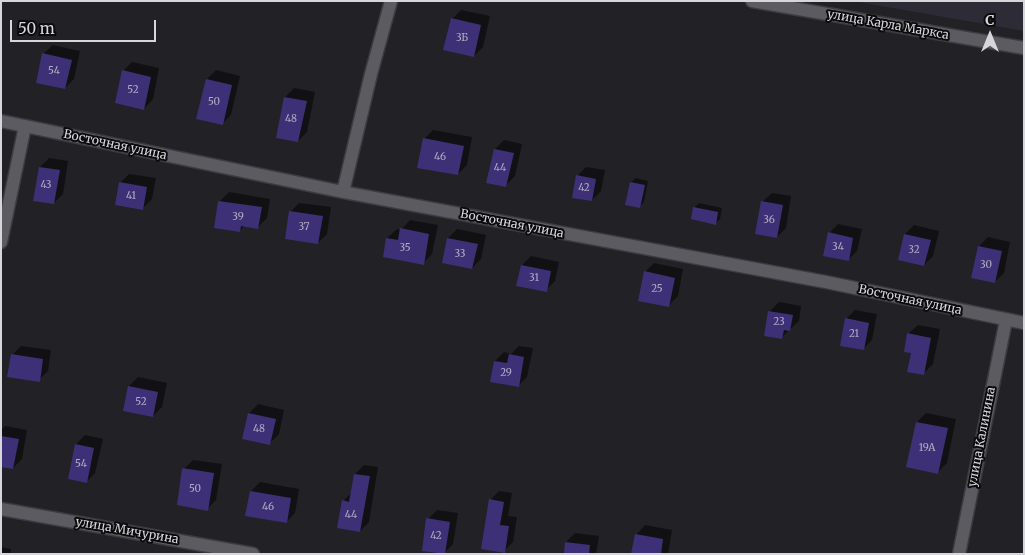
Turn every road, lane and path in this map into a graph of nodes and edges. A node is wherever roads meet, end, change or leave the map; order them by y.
1 (391, 1) edge
2 (752, 1) edge
3 (1024, 48) edge
4 (1, 121) edge
5 (25, 126) junction
6 (343, 192) junction
7 (1, 242) edge
8 (1006, 320) junction
9 (1024, 323) edge
10 (1, 509) edge
11 (252, 554) edge
12 (959, 554) edge

1 - 6 street
2 - 3 street, улица Карла Маркса
4 - 5 street, Восточная улица
5 - 6 street, Восточная улица
5 - 7 street
6 - 8 street, Восточная улица
8 - 9 street, Восточная улица
8 - 12 street, улица Калинина
10 - 11 street, улица Мичурина

